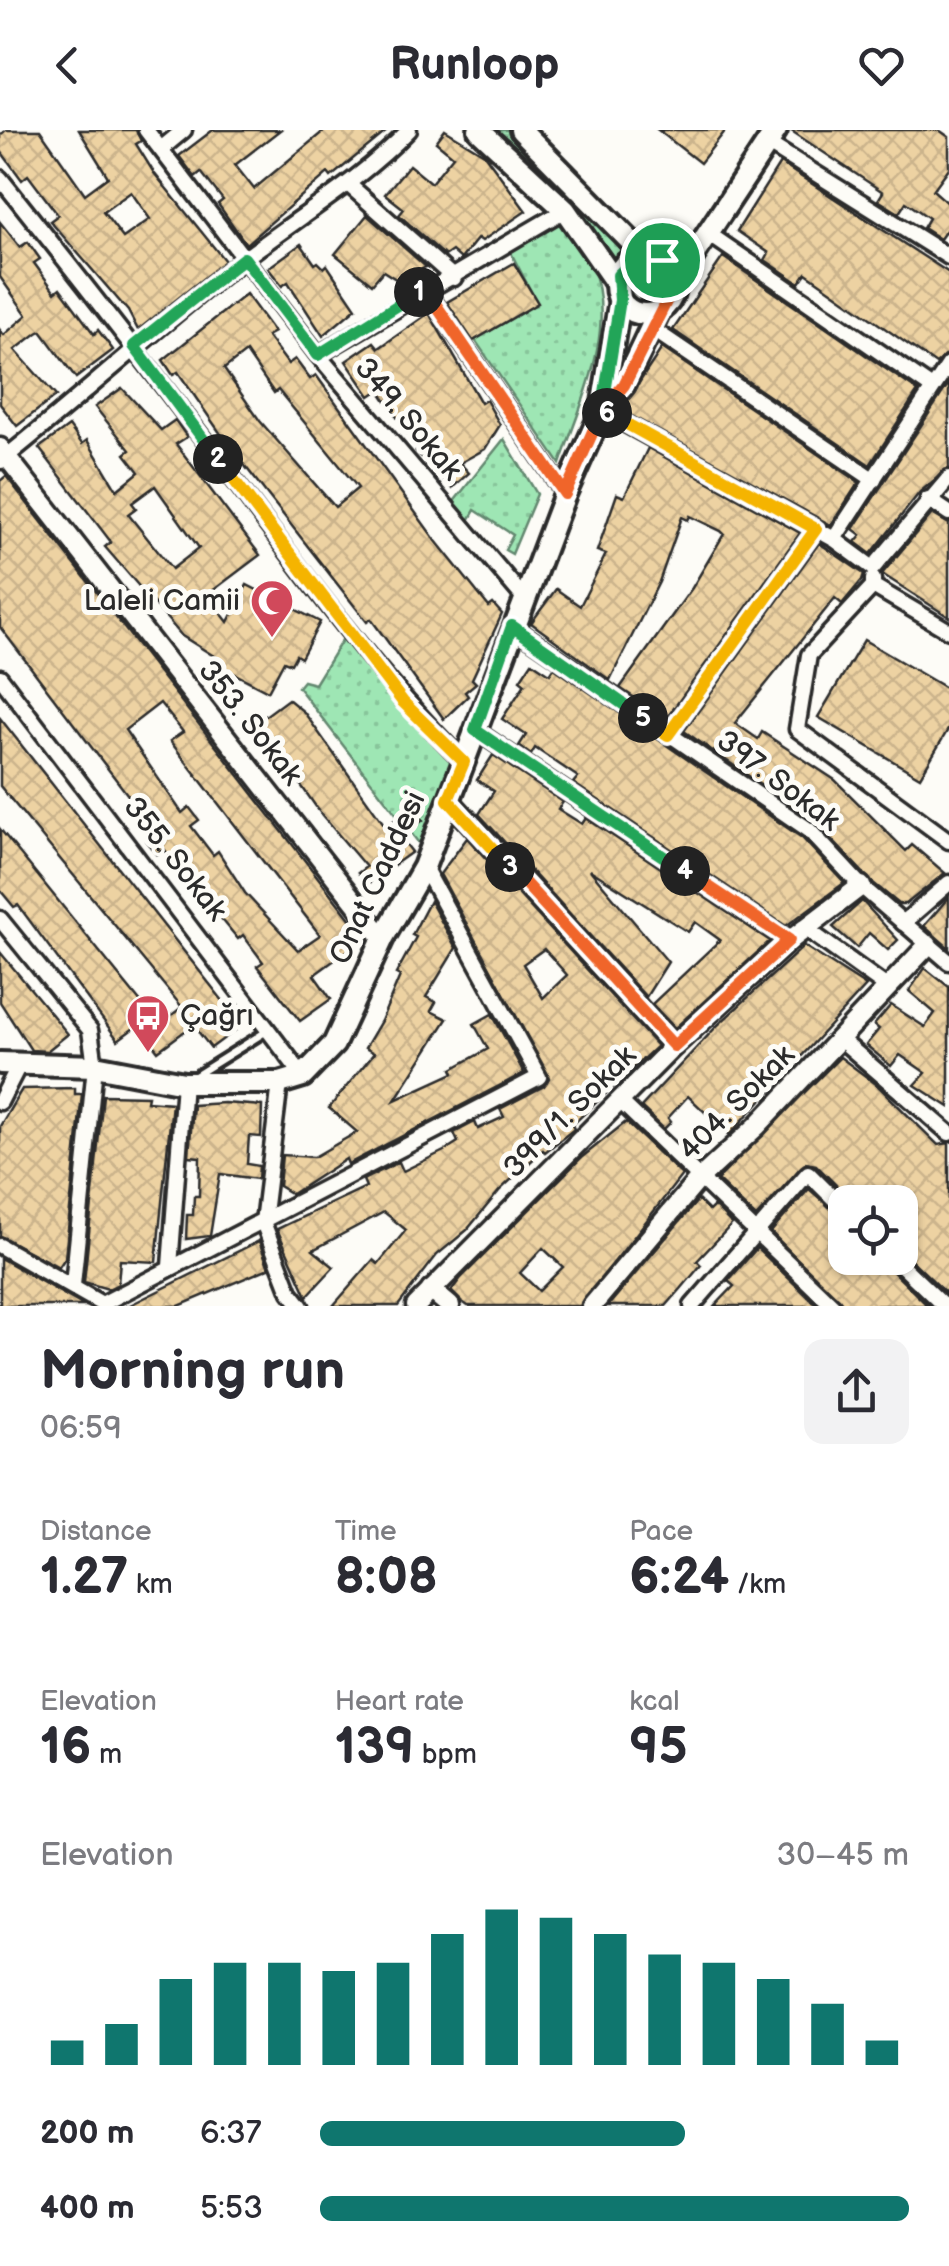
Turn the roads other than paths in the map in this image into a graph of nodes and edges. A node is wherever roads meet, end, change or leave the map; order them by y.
1 (146, 130) edge
2 (184, 130) edge
3 (409, 130) edge
4 (479, 130) edge
5 (522, 130) edge
6 (772, 136) edge
7 (161, 149) junction
8 (0, 178) edge
9 (348, 184) junction
10 (564, 210) junction
11 (706, 232) junction
12 (650, 256) junction
13 (244, 258) junction
14 (949, 258) edge
15 (454, 278) junction
16 (677, 280) junction
17 (425, 289) junction
18 (618, 292) junction
19 (654, 321) junction
20 (134, 346) junction
21 (318, 355) junction
22 (949, 364) edge
23 (932, 388) junction
24 (602, 411) junction
25 (2, 455) edge
26 (949, 478) edge
27 (874, 480) junction
28 (565, 494) junction
29 (928, 499) junction
30 (949, 513) edge
31 (816, 529) junction
32 (834, 539) junction
33 (873, 568) junction
34 (873, 586) junction
35 (524, 597) junction
36 (512, 626) junction
37 (949, 630) edge
38 (2, 683) edge
39 (475, 730) junction
40 (668, 735) junction
41 (464, 762) junction
42 (448, 800) junction
43 (949, 841) edge
44 (424, 867) junction
45 (949, 884) edge
46 (861, 886) junction
47 (0, 919) edge
48 (903, 923) junction
49 (805, 928) junction
50 (383, 938) junction
51 (789, 940) junction
52 (928, 945) junction
53 (949, 962) edge
54 (888, 988) junction
55 (270, 1028) junction
56 (840, 1039) junction
57 (674, 1046) junction
58 (10, 1063) edge
59 (95, 1066) junction
60 (302, 1076) junction
61 (184, 1083) junction
62 (280, 1083) junction
63 (620, 1101) junction
64 (0, 1102) edge
65 (949, 1132) edge
66 (698, 1180) junction
67 (828, 1193) edge
68 (263, 1222) junction
69 (755, 1233) junction
70 (0, 1246) edge
71 (170, 1266) junction
72 (912, 1275) edge
73 (73, 1285) junction
74 (431, 1290) junction
75 (102, 1305) edge
76 (301, 1306) edge
77 (416, 1306) edge
78 (450, 1306) edge
79 (592, 1306) edge
80 (692, 1306) edge
81 (833, 1306) edge
82 (944, 1306) edge

1 - 7 street, 349. Sokak
2 - 7 street
3 - 9 street
4 - 10 main road
5 - 12 main road
6 - 11 main road, Onat Caddesi
6 - 14 street
7 - 13 street, 349. Sokak
8 - 20 street
9 - 13 street
9 - 15 street
10 - 15 street
10 - 18 main road
11 - 12 main road
11 - 16 main road, Onat Caddesi
11 - 23 street
12 - 16 main road
12 - 18 main road
13 - 20 street
13 - 21 street, 349. Sokak
15 - 17 street
16 - 19 main road, Onat Caddesi
17 - 21 street
17 - 28 street
18 - 19 main road
18 - 24 main road, Onat Caddesi
19 - 24 main road, Onat Caddesi
19 - 27 street
20 - 25 street
20 - 41 street
21 - 35 street, 349. Sokak
22 - 23 street
23 - 27 street
24 - 28 main road, Onat Caddesi
24 - 31 street
25 - 50 street, 353. Sokak
26 - 29 street
27 - 32 street
28 - 35 main road, Onat Caddesi
29 - 30 street
29 - 33 street
31 - 32 street
31 - 40 street
32 - 33 street
33 - 34 street
34 - 37 street
34 - 43 street
35 - 36 main road, Onat Caddesi
36 - 39 main road, Onat Caddesi
36 - 40 street, 397. Sokak
38 - 55 street, 355. Sokak
39 - 41 main road, Onat Caddesi
39 - 51 street
40 - 46 street, 397. Sokak
41 - 42 main road, Onat Caddesi
42 - 44 main road, Onat Caddesi
42 - 57 street
44 - 50 main road, Onat Caddesi
44 - 68 street
45 - 48 street
46 - 48 street, 397. Sokak
46 - 49 street, 399/1. Sokak
47 - 59 street
48 - 52 street, 397. Sokak
49 - 51 street, 399/1. Sokak
49 - 54 street
50 - 60 main road, Onat Caddesi
51 - 57 street, 399/1. Sokak
52 - 53 street, 397. Sokak
52 - 54 street, 404. Sokak
54 - 56 street, 404. Sokak
55 - 60 street, 355. Sokak
55 - 61 lane
56 - 65 street
56 - 66 street, 404. Sokak
57 - 63 street, 399/1. Sokak
58 - 59 main road, Onat Caddesi
58 - 64 street
59 - 61 main road, Onat Caddesi
59 - 73 street
60 - 62 main road, Onat Caddesi
61 - 62 main road, Onat Caddesi
61 - 71 street
62 - 68 street
63 - 66 street
63 - 74 street, 399/1. Sokak
66 - 69 street
66 - 79 street, 404. Sokak
67 - 69 street
68 - 71 street
68 - 76 street
69 - 80 street
69 - 81 street
70 - 73 street
71 - 75 street
72 - 82 street
73 - 75 street
74 - 77 street, 399/1. Sokak
74 - 78 street

